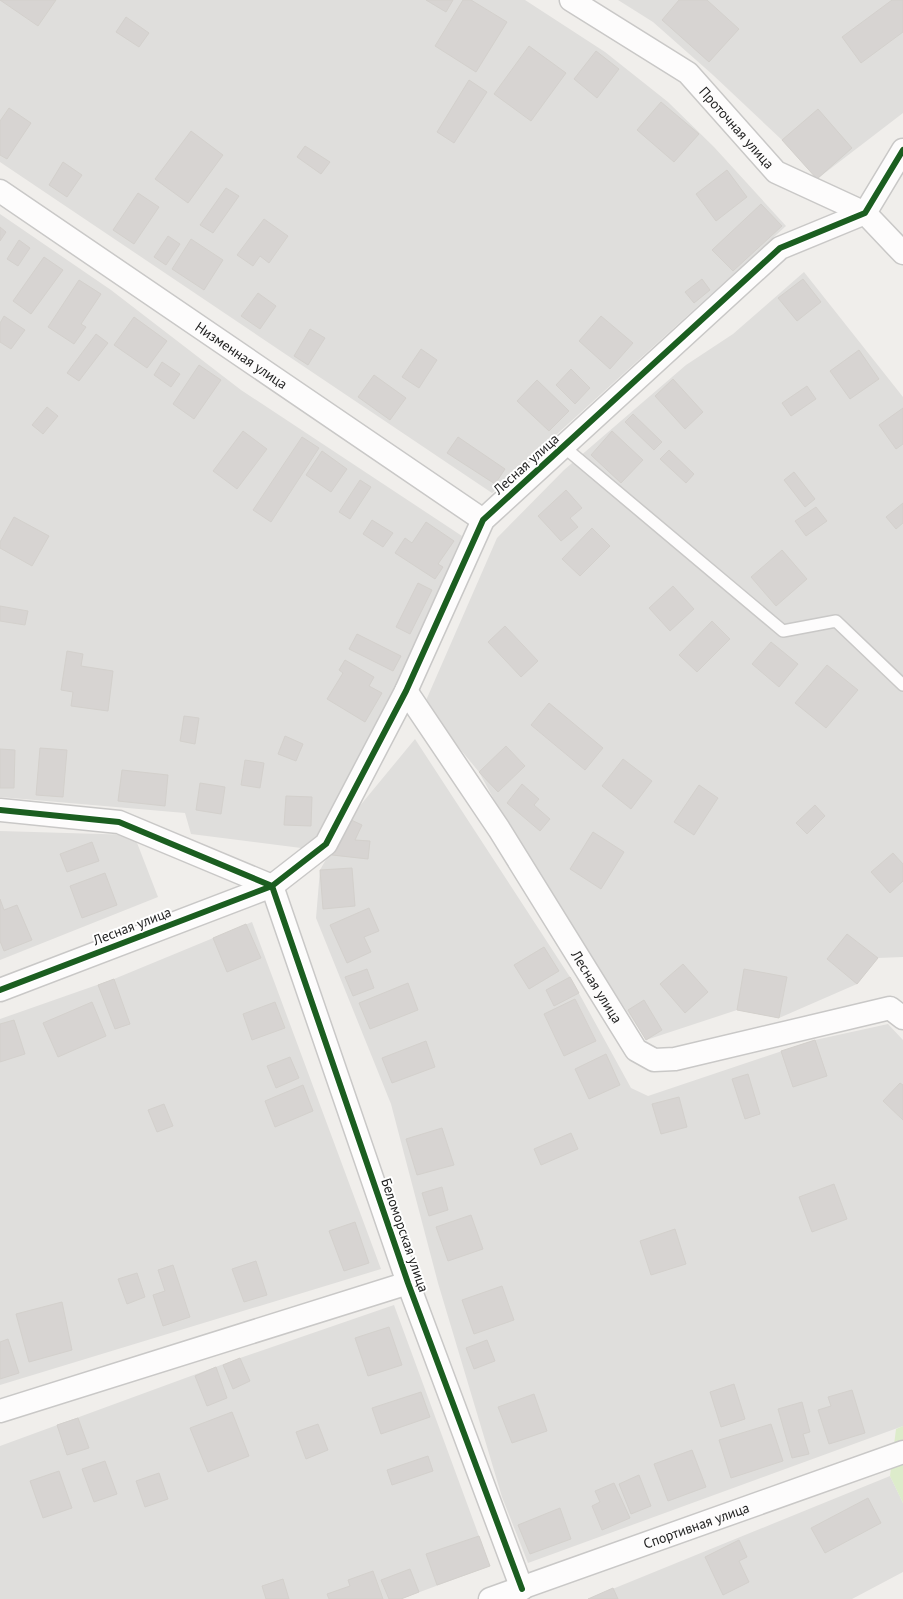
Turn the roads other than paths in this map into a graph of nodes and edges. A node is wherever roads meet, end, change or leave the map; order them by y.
1 (571, 0) edge
2 (903, 150) edge
3 (0, 192) edge
4 (865, 213) junction
5 (903, 253) edge
6 (564, 447) junction
7 (482, 520) junction
8 (903, 685) edge
9 (406, 691) junction
10 (0, 810) edge
11 (272, 886) junction
12 (0, 990) edge
13 (903, 1018) edge
14 (408, 1282) junction
15 (0, 1411) edge
16 (903, 1452) edge
17 (522, 1589) junction
18 (490, 1599) edge

1 - 4 street, Проточная улица
2 - 4 street
3 - 7 street, Низменная улица
4 - 5 street, Проточная улица
4 - 6 street, Лесная улица
6 - 7 street, Лесная улица
6 - 8 lane
7 - 9 street, Лесная улица
9 - 11 street, Лесная улица
9 - 13 street, Лесная улица
10 - 11 street
11 - 12 street, Лесная улица
11 - 14 street, Беломорская улица
14 - 15 street, Беломорская улица
14 - 17 street, Беломорская улица
16 - 17 street, Спортивная улица
17 - 18 street, Спортивная улица

